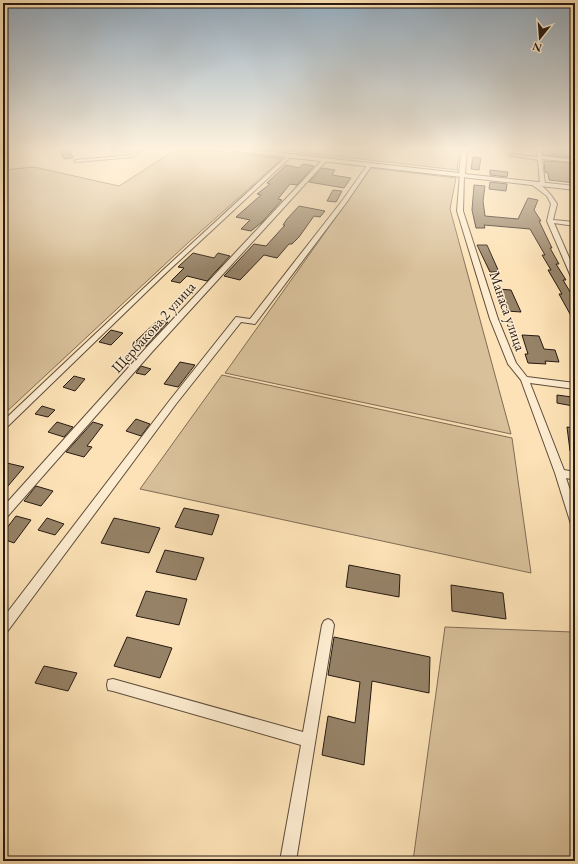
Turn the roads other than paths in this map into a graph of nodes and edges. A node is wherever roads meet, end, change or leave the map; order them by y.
1 (254, 189) edge
2 (298, 189) edge
3 (353, 189) edge
4 (461, 189) edge
5 (541, 189) edge
6 (550, 221) junction
7 (575, 224) edge
8 (573, 268) edge
9 (575, 278) edge
10 (525, 379) junction
11 (575, 386) edge
12 (3, 426) edge
13 (560, 473) junction
14 (575, 476) edge
15 (3, 514) edge
16 (575, 521) edge
17 (328, 625) dead end
18 (3, 628) edge
19 (113, 685) dead end
20 (308, 740) junction
21 (288, 861) edge

1 - 12 street
2 - 15 street, Щербакова 2 улица
3 - 18 street
4 - 10 street, Манаса улица
5 - 6 street
6 - 7 street
6 - 8 street
8 - 9 street
10 - 11 street
10 - 13 street, Манаса улица
13 - 14 street
13 - 16 street, Манаса улица
17 - 20 street
19 - 20 street
20 - 21 street

